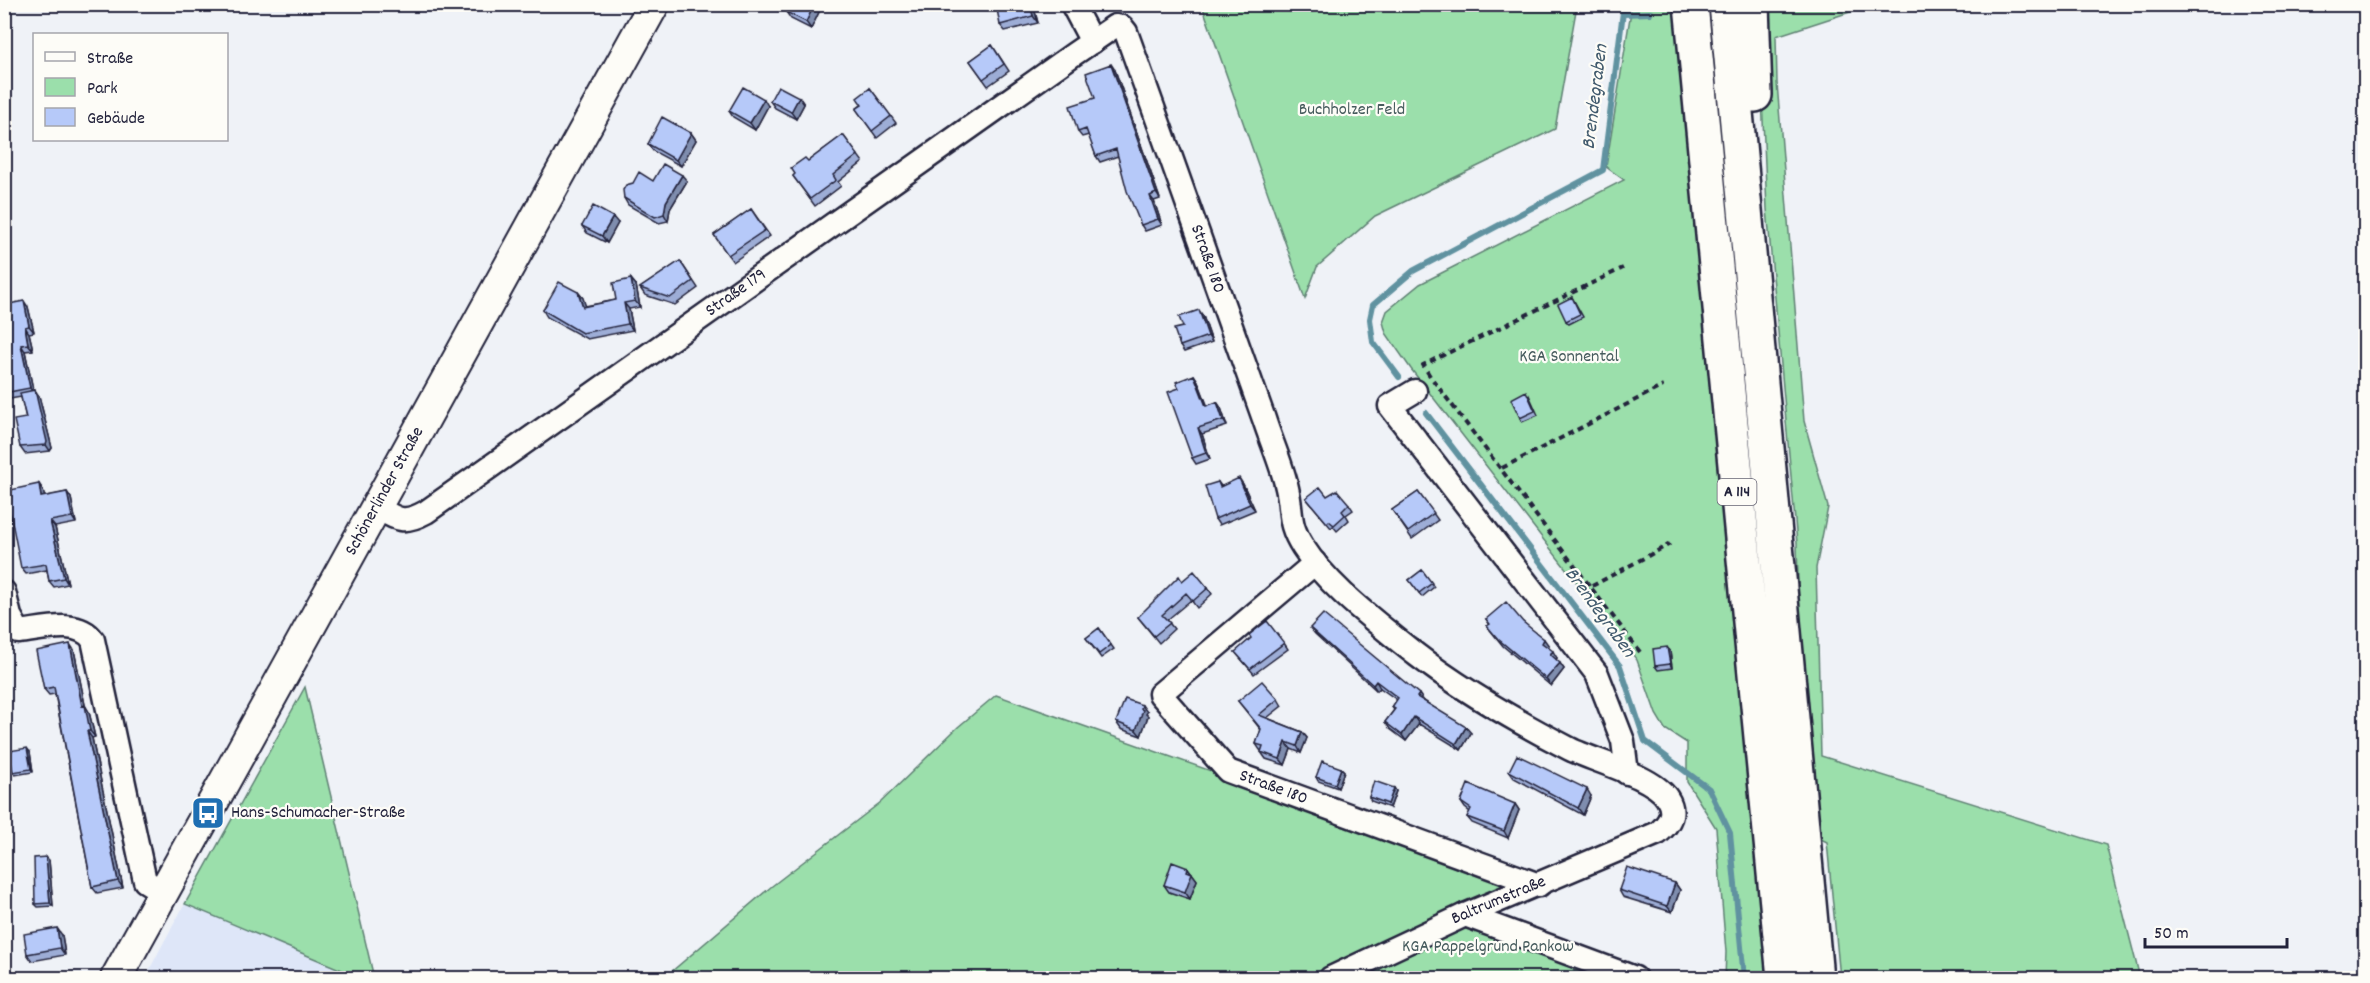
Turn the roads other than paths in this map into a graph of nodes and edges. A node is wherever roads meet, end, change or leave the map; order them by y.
1 (654, 4) edge
2 (1072, 4) edge
3 (1691, 4) edge
4 (1726, 4) edge
5 (1752, 4) edge
6 (1092, 42) junction
7 (1424, 385) road end
8 (376, 507) junction
9 (1315, 563) junction
10 (1777, 571) junction
11 (4, 591) edge
12 (1628, 773) junction
13 (1667, 825) joint
14 (1539, 885) junction
15 (163, 892) junction
16 (1465, 915) junction
17 (116, 978) edge
18 (1331, 978) edge
19 (1635, 978) edge
20 (1784, 978) edge
21 (1816, 978) edge

1 - 8 main road, Schönerlinder Straße
2 - 6 street
3 - 20 highway, A 114
4 - 10 highway, A 114
5 - 10 highway
6 - 8 street, Straße 179
6 - 9 street, Straße 180
7 - 12 street
8 - 15 main road, Schönerlinder Straße
9 - 12 street, Straße 180
9 - 14 street, Straße 180
10 - 21 highway, A 114
11 - 15 street
12 - 13 street, Straße 180
13 - 14 street, Baltrumstraße
14 - 16 street, Baltrumstraße
15 - 17 main road, Schönerlinder Straße
16 - 18 street, Baltrumstraße
16 - 19 street

